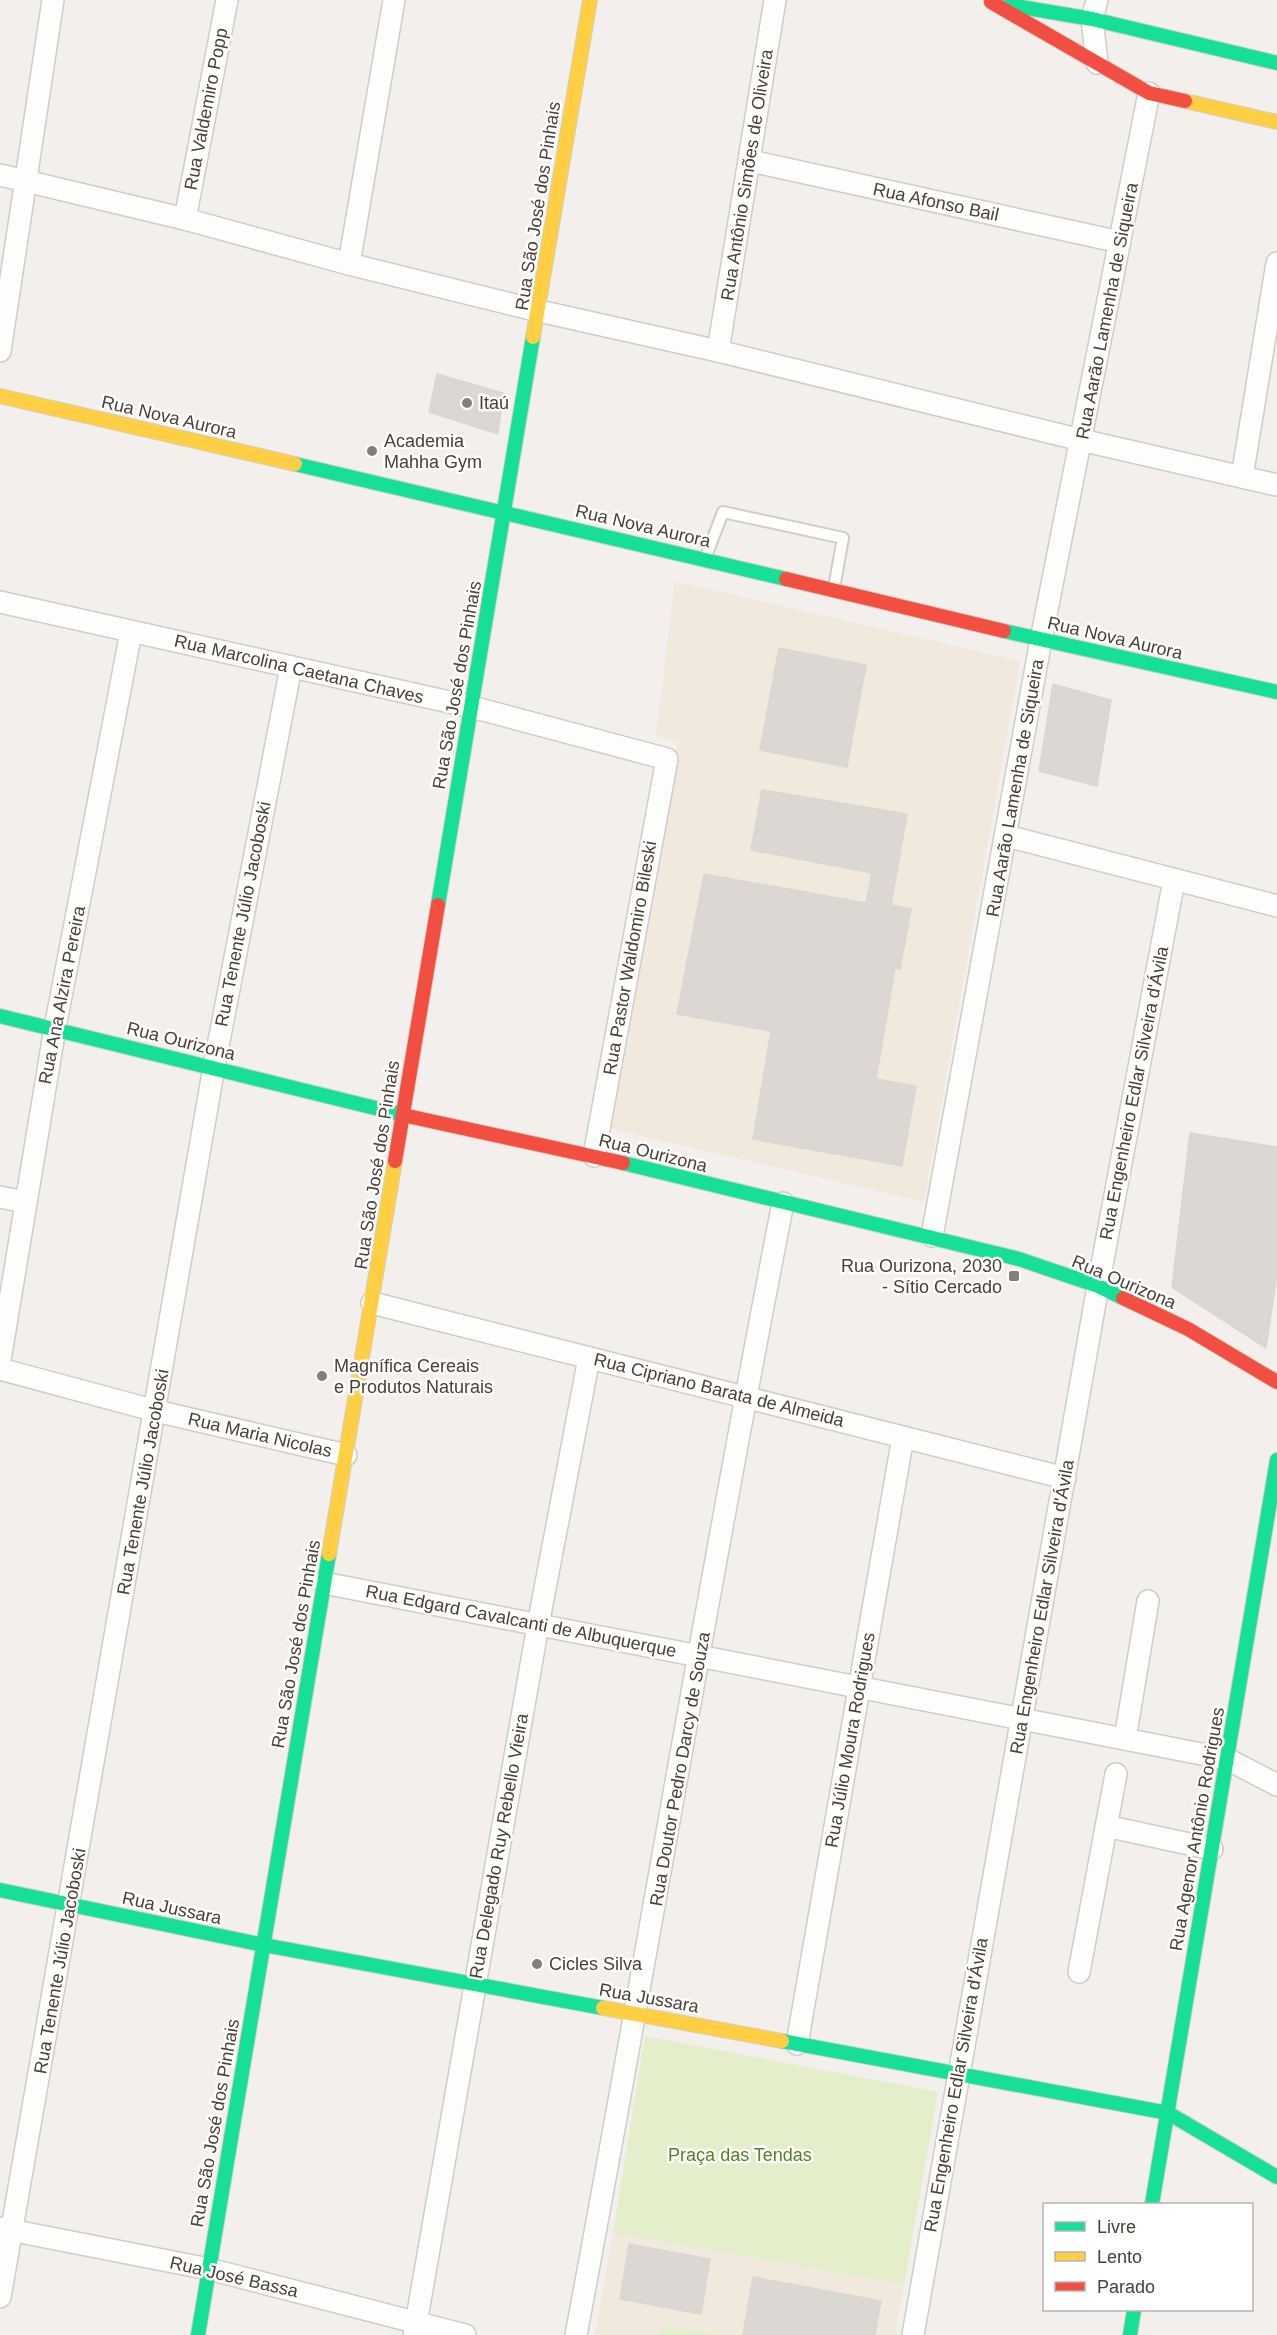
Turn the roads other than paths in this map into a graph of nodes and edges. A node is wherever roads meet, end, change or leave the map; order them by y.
1 (54, 0) edge
2 (227, 0) edge
3 (394, 0) edge
4 (590, 0) edge
5 (775, 0) edge
6 (987, 1) edge
7 (1094, 10) edge
8 (1096, 63) junction
9 (1277, 63) edge
10 (1149, 93) junction
11 (1277, 122) edge
12 (751, 161) junction
13 (0, 175) edge
14 (26, 182) junction
15 (185, 219) junction
16 (1120, 242) junction
17 (1277, 262) edge
18 (350, 264) junction
19 (539, 311) junction
20 (0, 351) edge
21 (718, 351) junction
22 (0, 396) edge
23 (1081, 440) junction
24 (1242, 477) junction
25 (1277, 485) edge
26 (505, 512) junction
27 (705, 559) junction
28 (834, 590) junction
29 (0, 602) edge
30 (131, 632) junction
31 (1041, 640) junction
32 (291, 667) junction
33 (1277, 692) edge
34 (472, 707) junction
35 (667, 759) joint
36 (1007, 836) junction
37 (1174, 880) junction
38 (1277, 906) edge
39 (0, 1016) edge
40 (55, 1028) junction
41 (214, 1067) junction
42 (403, 1115) junction
43 (594, 1156) junction
44 (0, 1197) edge
45 (25, 1202) junction
46 (783, 1203) junction
47 (932, 1236) junction
48 (1098, 1286) junction
49 (372, 1303) junction
50 (589, 1358) junction
51 (0, 1360) edge
52 (0, 1369) edge
53 (1277, 1382) edge
54 (745, 1397) junction
55 (156, 1411) junction
56 (903, 1437) junction
57 (346, 1455) junction
58 (1277, 1460) edge
59 (1065, 1478) junction
60 (324, 1583) junction
61 (1148, 1601) dead end
62 (538, 1625) junction
63 (699, 1656) junction
64 (859, 1687) junction
65 (1022, 1719) junction
66 (1125, 1739) junction
67 (1227, 1759) junction
68 (1116, 1774) dead end
69 (1277, 1785) edge
70 (1106, 1826) junction
71 (1212, 1849) junction
72 (0, 1890) edge
73 (70, 1905) junction
74 (264, 1945) junction
75 (1079, 1972) dead end
76 (475, 1984) junction
77 (637, 2014) junction
78 (797, 2044) junction
79 (958, 2074) junction
80 (1167, 2113) junction
81 (1277, 2177) edge
82 (1152, 2203) edge
83 (6, 2229) edge
84 (209, 2269) junction
85 (0, 2297) edge
86 (415, 2329) edge
87 (198, 2335) edge
88 (465, 2335) edge
89 (576, 2335) edge
90 (913, 2335) edge

1 - 14 street
2 - 15 street, Rua Valdemiro Popp
3 - 18 street
4 - 19 street, Rua São José dos Pinhais
5 - 12 street, Rua Antônio Simões de Oliveira
6 - 7 street
6 - 8 street
7 - 8 street
7 - 9 street
8 - 10 street
10 - 11 street
10 - 16 street, Rua Aarão Lamenha de Siqueira
12 - 16 street, Rua Afonso Bail
12 - 21 street, Rua Antônio Simões de Oliveira
13 - 14 street
14 - 15 street
14 - 20 street
15 - 18 street
16 - 23 street, Rua Aarão Lamenha de Siqueira
17 - 24 street
18 - 19 street
19 - 21 street
19 - 26 street, Rua São José dos Pinhais
21 - 23 street
22 - 26 street, Rua Nova Aurora
23 - 24 street
23 - 31 street, Rua Aarão Lamenha de Siqueira
24 - 25 street
26 - 27 street, Rua Nova Aurora
26 - 34 street, Rua São José dos Pinhais
27 - 28 street, Rua Nova Aurora
27 - 28 lane
28 - 31 street, Rua Nova Aurora
29 - 30 street, Rua Marcolina Caetana Chaves
30 - 32 street, Rua Marcolina Caetana Chaves
30 - 40 street, Rua Ana Alzira Pereira
31 - 33 street, Rua Nova Aurora
31 - 36 street, Rua Aarão Lamenha de Siqueira
32 - 34 street, Rua Marcolina Caetana Chaves
32 - 41 street, Rua Tenente Júlio Jacoboski
34 - 35 street, Rua Marcolina Caetana Chaves
34 - 42 street, Rua São José dos Pinhais
35 - 43 street, Rua Pastor Waldomiro Bileski
36 - 37 street
36 - 47 street, Rua Aarão Lamenha de Siqueira
37 - 38 street
37 - 48 street, Rua Engenheiro Edlar Silveira d'Ávila
39 - 40 street, Rua Ourizona
40 - 41 street, Rua Ourizona
40 - 45 street, Rua Ana Alzira Pereira
41 - 42 street, Rua Ourizona
41 - 55 street, Rua Tenente Júlio Jacoboski
42 - 43 street, Rua Ourizona
42 - 49 street, Rua São José dos Pinhais
43 - 46 street, Rua Ourizona
44 - 45 street
45 - 51 street, Rua Ana Alzira Pereira
46 - 47 street, Rua Ourizona
46 - 54 street, Rua Doutor Pedro Darcy de Souza
47 - 48 street, Rua Ourizona
48 - 53 street, Rua Ourizona
48 - 59 street, Rua Engenheiro Edlar Silveira d'Ávila
49 - 50 street, Rua Cipriano Barata de Almeida
49 - 57 street, Rua São José dos Pinhais
50 - 54 street, Rua Cipriano Barata de Almeida
50 - 62 street, Rua Delegado Ruy Rebello Vieira
52 - 55 street, Rua Maria Nicolas
54 - 56 street, Rua Cipriano Barata de Almeida
54 - 63 street, Rua Doutor Pedro Darcy de Souza
55 - 57 street, Rua Maria Nicolas
55 - 73 street, Rua Tenente Júlio Jacoboski
56 - 59 street, Rua Cipriano Barata de Almeida
56 - 64 street, Rua Júlio Moura Rodrigues
57 - 60 street, Rua São José dos Pinhais
58 - 67 street, Rua Agenor Antônio Rodrigues
59 - 65 street, Rua Engenheiro Edlar Silveira d'Ávila
60 - 62 street, Rua Edgard Cavalcanti de Albuquerque
60 - 74 street, Rua São José dos Pinhais
61 - 66 street
62 - 63 street, Rua Edgard Cavalcanti de Albuquerque
62 - 76 street, Rua Delegado Ruy Rebello Vieira
63 - 64 street, Rua Edgard Cavalcanti de Albuquerque
63 - 77 street, Rua Doutor Pedro Darcy de Souza
64 - 65 street, Rua Edgard Cavalcanti de Albuquerque
64 - 78 street, Rua Júlio Moura Rodrigues
65 - 66 street, Rua Edgard Cavalcanti de Albuquerque
65 - 79 street, Rua Engenheiro Edlar Silveira d'Ávila
66 - 67 street, Rua Edgard Cavalcanti de Albuquerque
67 - 69 street, Rua Edgard Cavalcanti de Albuquerque
67 - 71 street, Rua Agenor Antônio Rodrigues
68 - 70 street
70 - 71 street
70 - 75 street
71 - 80 street, Rua Agenor Antônio Rodrigues
72 - 73 street, Rua Jussara
73 - 74 street, Rua Jussara
73 - 83 street, Rua Tenente Júlio Jacoboski
74 - 76 street, Rua Jussara
74 - 84 street, Rua São José dos Pinhais
76 - 77 street, Rua Jussara
76 - 86 street, Rua Delegado Ruy Rebello Vieira
77 - 78 street, Rua Jussara
77 - 89 street, Rua Doutor Pedro Darcy de Souza
78 - 79 street, Rua Jussara
79 - 80 street, Rua Jussara
79 - 90 street, Rua Engenheiro Edlar Silveira d'Ávila
80 - 81 street, Rua Jussara
80 - 82 street, Rua Agenor Antônio Rodrigues
83 - 84 street, Rua José Bassa
83 - 85 street, Rua Tenente Júlio Jacoboski
84 - 86 street, Rua José Bassa
84 - 87 street, Rua São José dos Pinhais
86 - 88 street, Rua José Bassa

